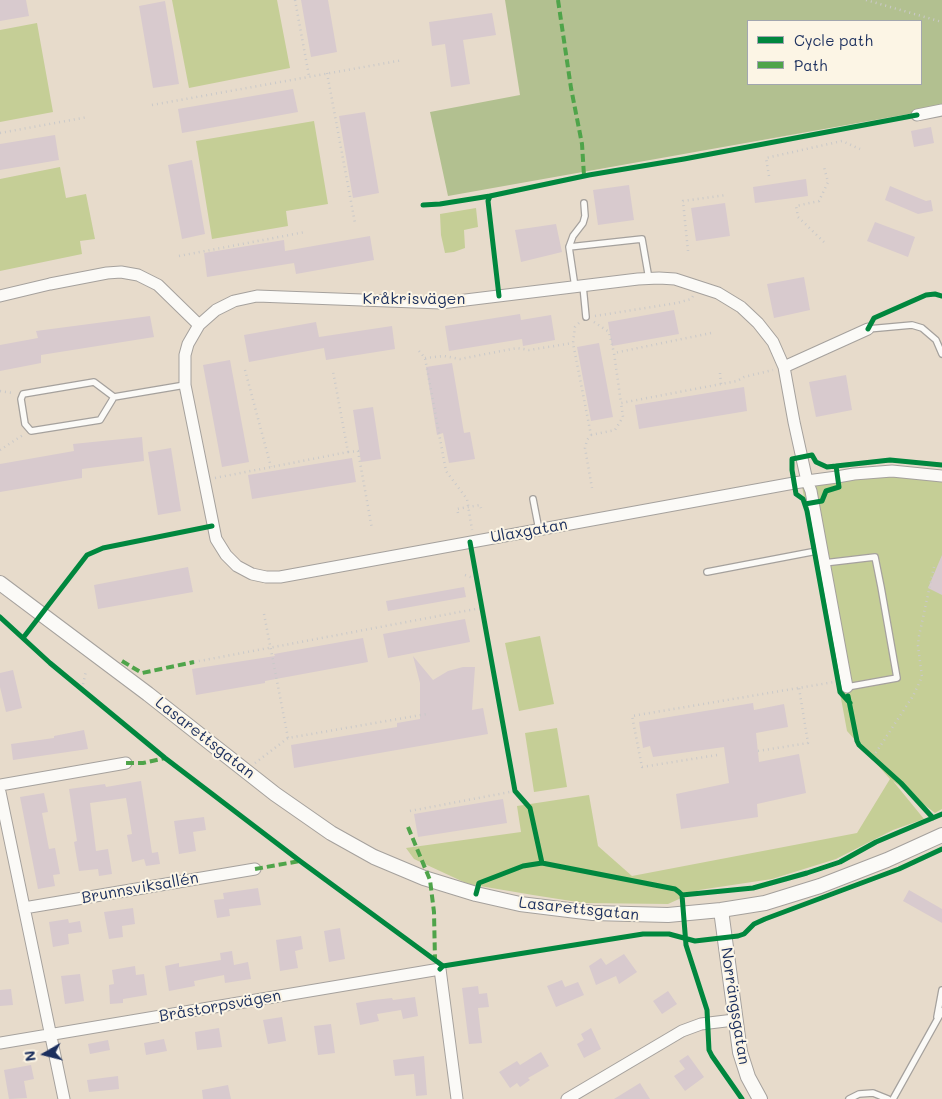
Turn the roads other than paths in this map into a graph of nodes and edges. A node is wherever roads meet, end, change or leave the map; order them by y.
1 (942, 110) edge
2 (917, 115) dead end
3 (584, 204) dead end
4 (569, 247) junction
5 (649, 279) junction
6 (579, 286) junction
7 (0, 296) edge
8 (586, 317) road end
9 (199, 325) junction
10 (868, 329) joint
11 (942, 354) edge
12 (784, 367) junction
13 (185, 385) junction
14 (114, 397) junction
15 (942, 476) edge
16 (808, 481) junction
17 (533, 499) dead end
18 (539, 530) junction
19 (822, 550) junction
20 (824, 563) junction
21 (707, 572) dead end
22 (252, 574) joint
23 (1, 586) edge
24 (842, 684) joint
25 (126, 763) dead end
26 (0, 785) edge
27 (0, 792) edge
28 (942, 835) edge
29 (255, 869) dead end
30 (24, 908) junction
31 (721, 910) junction
32 (942, 990) edge
33 (942, 1011) edge
34 (734, 1020) junction
35 (936, 1022) junction
36 (51, 1035) junction
37 (0, 1043) edge
38 (64, 1099) edge
39 (457, 1099) edge
40 (567, 1099) edge
41 (760, 1099) edge
42 (849, 1099) edge
43 (888, 1099) edge
44 (893, 1099) edge

1 - 2 street
3 - 4 lane
4 - 5 lane
4 - 6 lane
5 - 6 street, Kråkrisvägen
5 - 12 street, Kråkrisvägen
6 - 8 lane
6 - 9 street, Kråkrisvägen
7 - 9 street
9 - 13 street, Kråkrisvägen
10 - 11 lane
10 - 12 street
12 - 16 street, Kråkrisvägen
13 - 14 lane
13 - 22 street, Kråkrisvägen
14 - 14 lane
15 - 16 street, Ulaxgatan
16 - 18 street, Ulaxgatan
16 - 19 street
17 - 18 lane
18 - 22 street, Ulaxgatan
19 - 20 street
19 - 21 lane
20 - 24 street
20 - 24 lane
23 - 31 street, Lasarettsgatan
25 - 26 street
27 - 30 street
28 - 31 street, Lasarettsgatan
29 - 30 street, Brunnsviksallén
30 - 36 street
31 - 34 street, Norrängsgatan
32 - 35 lane
33 - 35 lane
34 - 40 street
34 - 41 street, Norrängsgatan
35 - 44 lane
36 - 37 street, Bråstorpsvägen
36 - 38 street
36 - 39 street, Bråstorpsvägen
42 - 43 lane

